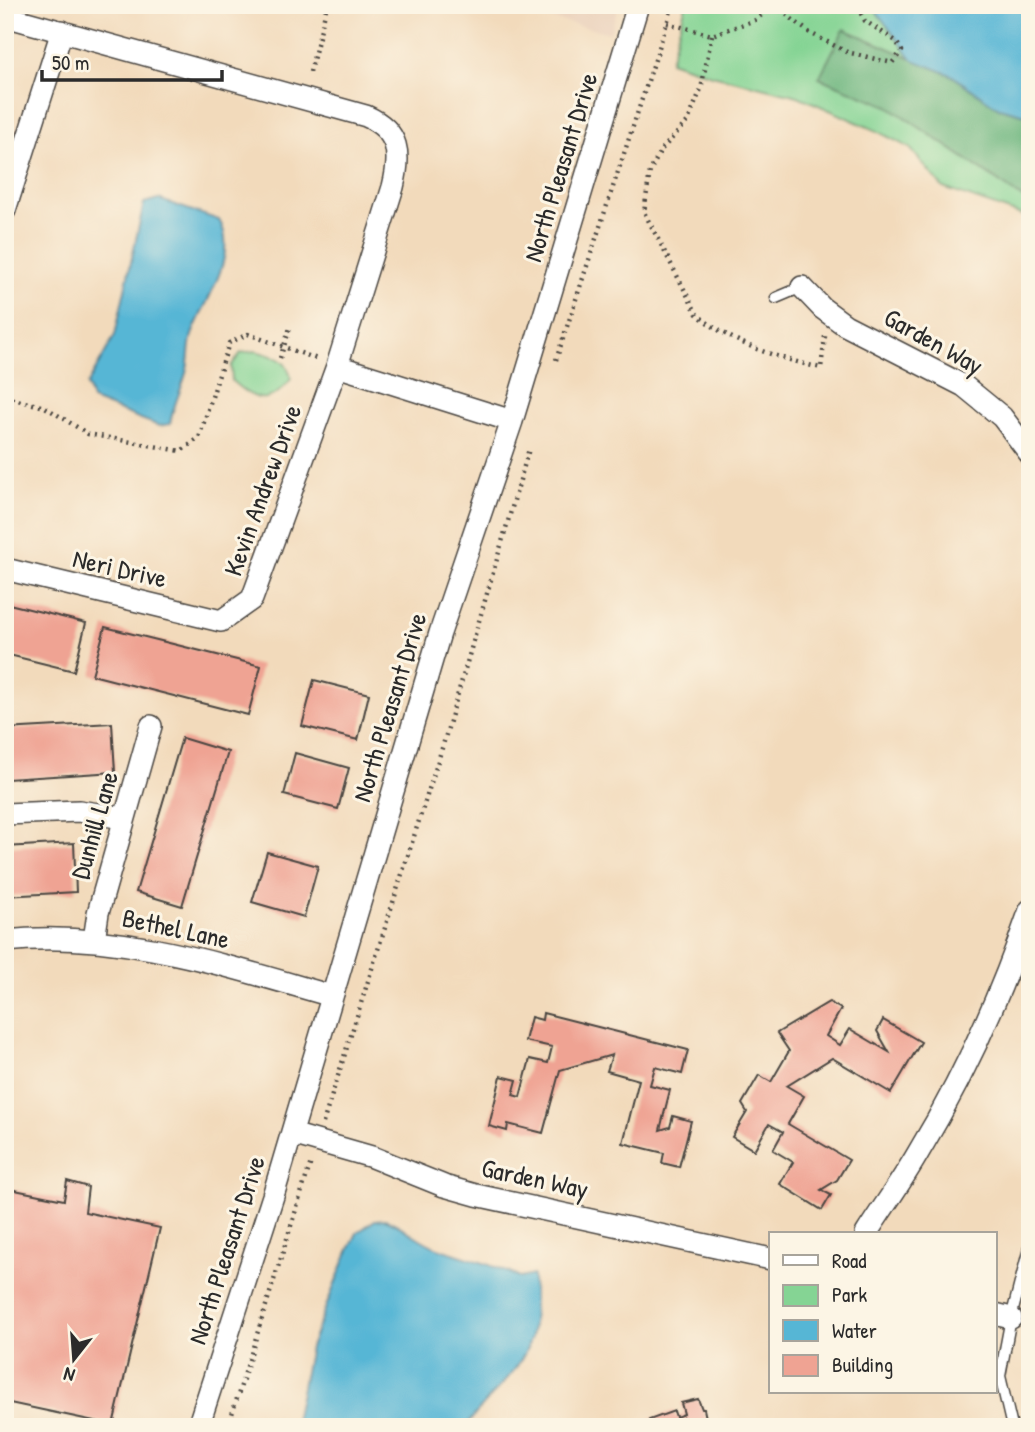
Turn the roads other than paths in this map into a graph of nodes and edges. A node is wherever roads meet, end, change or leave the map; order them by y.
1 (638, 5) edge
2 (5, 16) edge
3 (61, 31) junction
4 (5, 210) edge
5 (802, 287) joint
6 (776, 298) dead end
7 (337, 366) junction
8 (512, 421) junction
9 (1030, 454) edge
10 (5, 569) edge
11 (221, 621) joint
12 (151, 726) dead end
13 (5, 814) edge
14 (124, 818) junction
15 (1030, 910) edge
16 (94, 940) junction
17 (5, 941) edge
18 (332, 996) junction
19 (292, 1134) junction
20 (867, 1232) edge
21 (1030, 1244) edge
22 (769, 1259) edge
23 (1003, 1316) edge
24 (198, 1427) edge
25 (1012, 1427) edge

1 - 8 street, North Pleasant Drive
2 - 3 street
3 - 4 street
3 - 7 street, Kevin Andrew Drive
5 - 6 lane
5 - 9 street, Garden Way
7 - 8 street
7 - 11 street, Kevin Andrew Drive
8 - 18 street, North Pleasant Drive
10 - 11 street, Neri Drive
12 - 14 street, Dunhill Lane
13 - 14 street
14 - 16 street, Dunhill Lane
15 - 20 street
16 - 17 street, Bethel Lane
16 - 18 street, Bethel Lane
18 - 19 street, North Pleasant Drive
19 - 22 street, Garden Way
19 - 24 street, North Pleasant Drive
21 - 23 lane
23 - 25 lane

